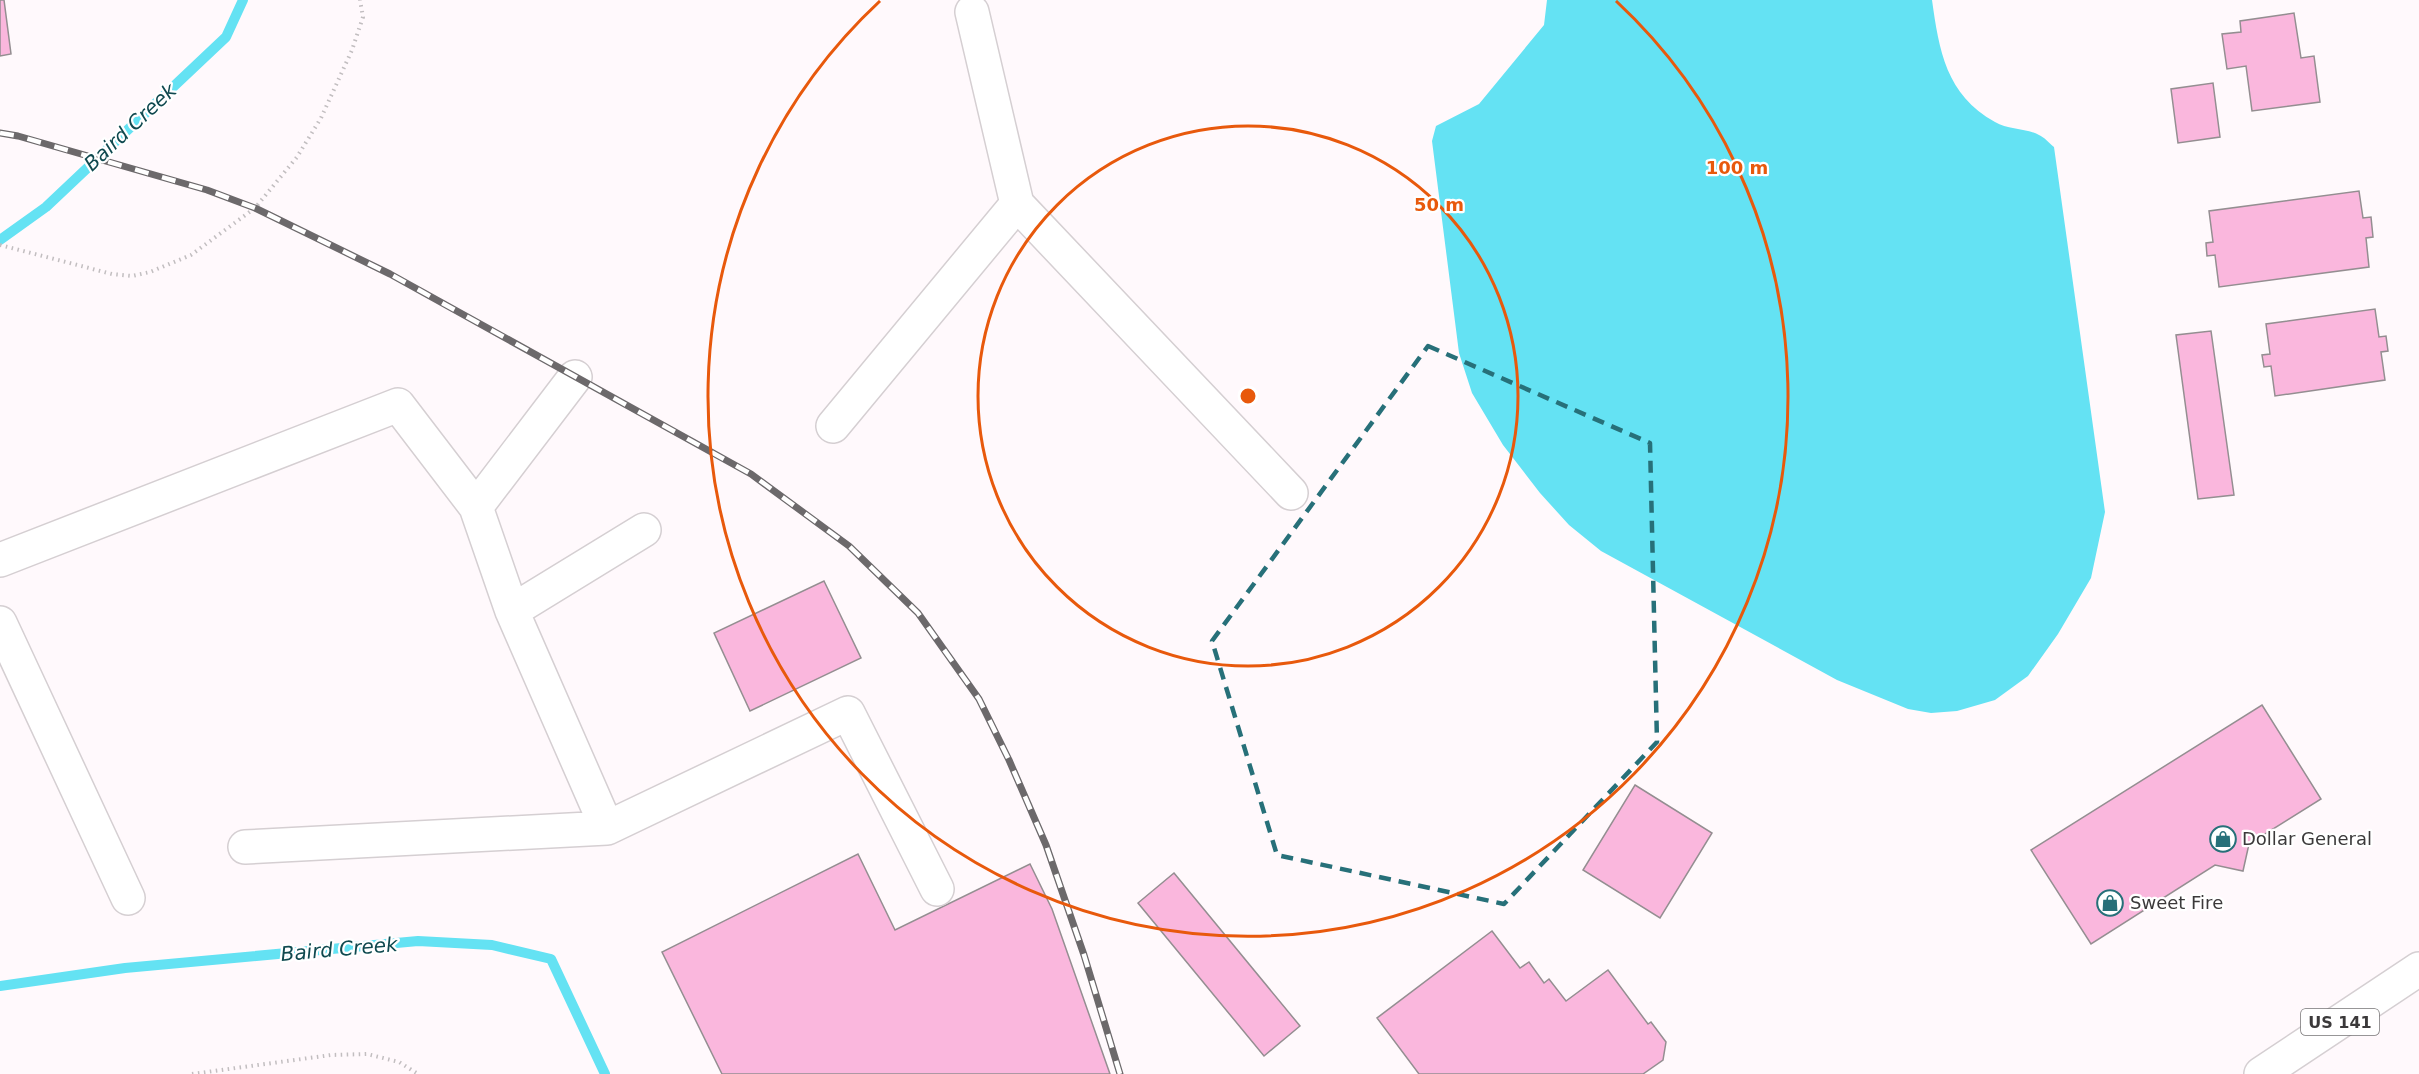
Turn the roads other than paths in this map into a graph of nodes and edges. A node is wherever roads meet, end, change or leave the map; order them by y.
1 (972, 12) dead end
2 (1017, 204) junction
3 (575, 377) dead end
4 (833, 426) dead end
5 (1291, 493) dead end
6 (476, 507) junction
7 (644, 530) dead end
8 (0, 560) edge
9 (512, 611) junction
10 (0, 623) edge
11 (607, 828) junction
12 (245, 847) dead end
13 (937, 889) dead end
14 (128, 898) dead end
15 (2419, 969) edge
16 (2261, 1074) edge

1 - 2 main road
2 - 4 main road
2 - 5 main road
3 - 6 main road
6 - 8 main road
6 - 9 main road
7 - 9 main road
9 - 11 main road
10 - 14 main road
11 - 12 main road
11 - 13 main road
15 - 16 main road, US 141

